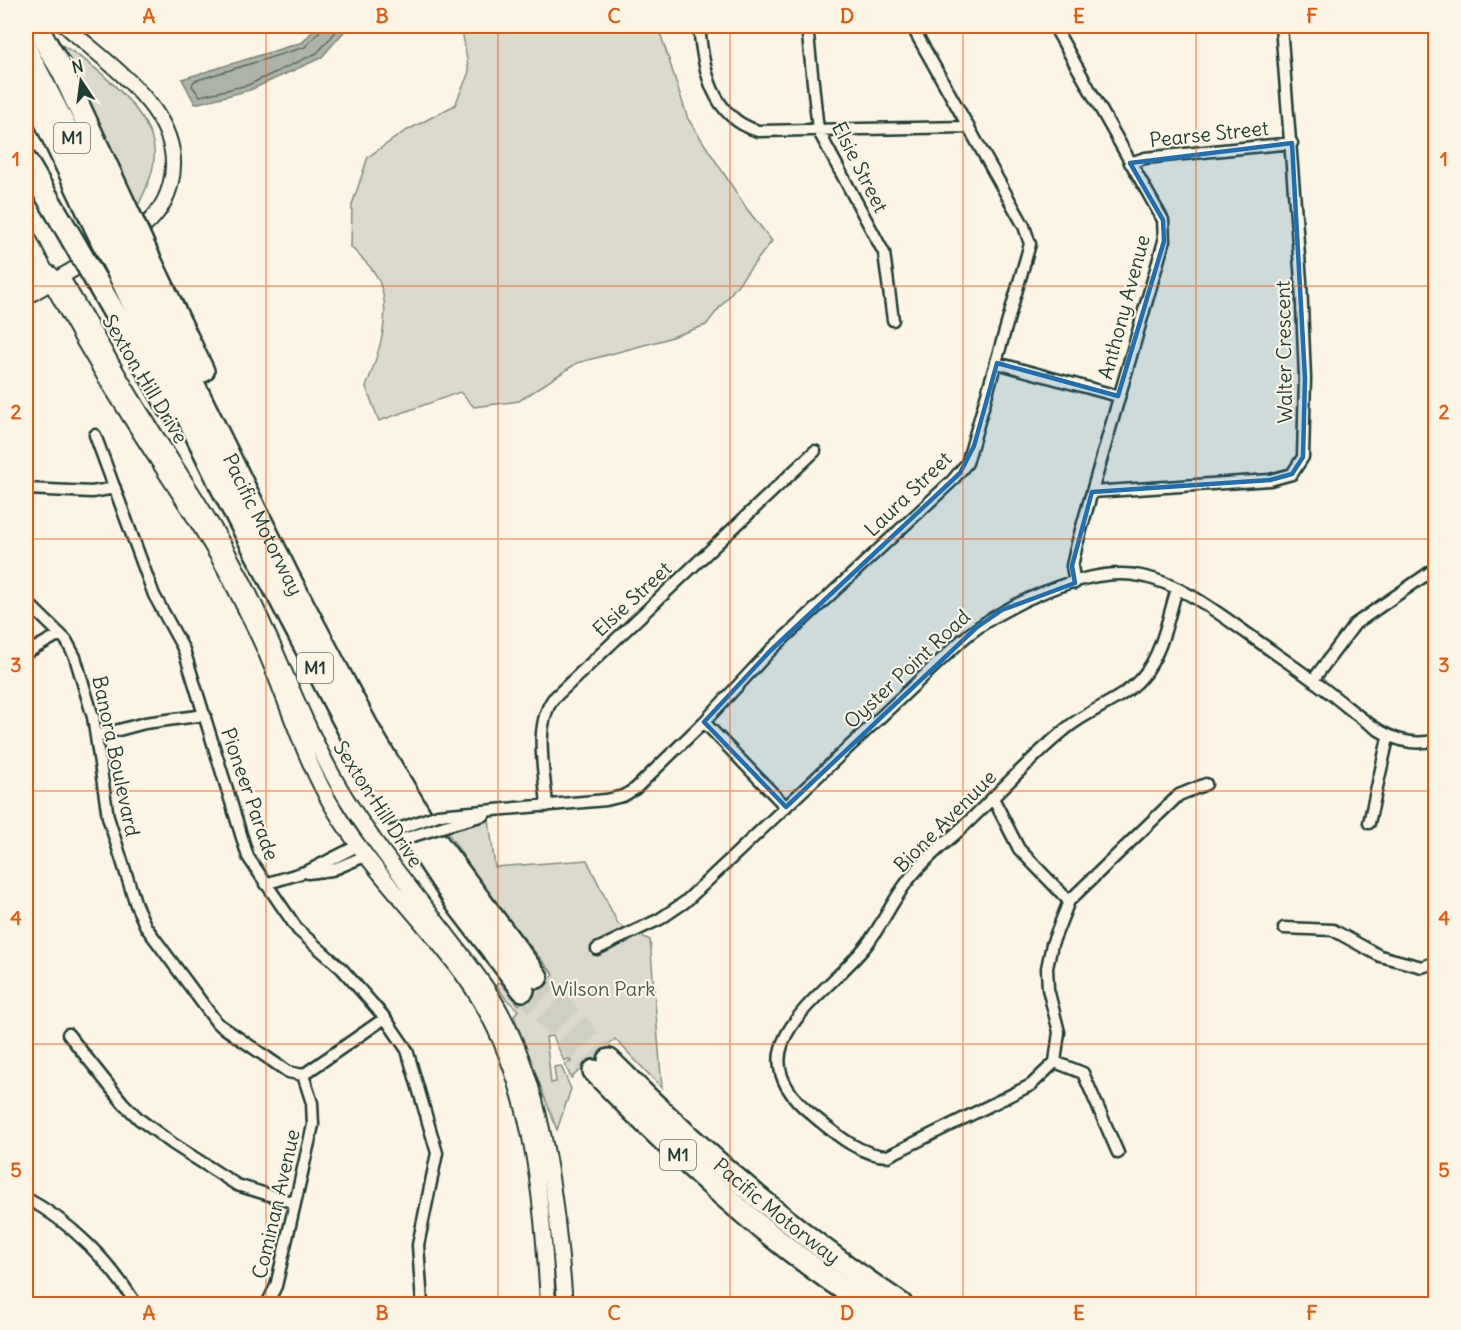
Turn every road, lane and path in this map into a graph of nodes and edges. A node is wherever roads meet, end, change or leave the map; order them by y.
1 (36, 26) edge
2 (66, 26) edge
3 (699, 26) edge
4 (807, 26) edge
5 (1054, 26) edge
6 (1281, 26) edge
7 (914, 30) dead end
8 (26, 50) edge
9 (26, 80) edge
10 (967, 127) junction
11 (818, 130) junction
12 (1292, 142) junction
13 (26, 161) edge
14 (1130, 163) junction
15 (116, 227) junction
16 (26, 233) edge
17 (26, 252) edge
18 (131, 259) junction
19 (44, 271) junction
20 (26, 281) edge
21 (57, 281) junction
22 (26, 297) edge
23 (893, 320) dead end
24 (997, 363) junction
25 (1118, 396) junction
26 (95, 435) dead end
27 (815, 451) dead end
28 (115, 488) junction
29 (222, 488) junction
30 (26, 489) edge
31 (1092, 492) junction
32 (1436, 568) edge
33 (1076, 583) junction
34 (1177, 589) junction
35 (26, 601) edge
36 (60, 634) junction
37 (26, 653) edge
38 (1313, 680) junction
39 (205, 715) junction
40 (704, 722) junction
41 (96, 736) junction
42 (1388, 738) junction
43 (1436, 740) edge
44 (1206, 784) dead end
45 (993, 798) junction
46 (548, 806) junction
47 (786, 807) junction
48 (505, 810) junction
49 (1369, 823) dead end
50 (394, 837) junction
51 (377, 844) junction
52 (361, 851) junction
53 (265, 884) junction
54 (1069, 901) junction
55 (1284, 928) dead end
56 (597, 949) dead end
57 (1436, 962) edge
58 (385, 1018) junction
59 (68, 1034) dead end
60 (1055, 1062) junction
61 (602, 1065) tunnel mouth
62 (303, 1075) junction
63 (1118, 1153) dead end
64 (26, 1198) edge
65 (295, 1203) junction
66 (773, 1225) junction
67 (136, 1305) edge
68 (267, 1305) edge
69 (422, 1305) edge
70 (548, 1305) edge
71 (565, 1305) edge
72 (866, 1305) edge
73 (901, 1305) edge

1 - 15 highway
2 - 21 street
3 - 11 street
4 - 11 street, Elsie Street
5 - 14 street, Anthony Avenue
6 - 12 street, Walter Crescent
7 - 10 street, Laura Street
8 - 15 highway, Pacific Motorway / M1
9 - 15 highway, Pacific Motorway / M1
10 - 11 street
10 - 24 street, Laura Street
11 - 23 street, Elsie Street
12 - 14 street, Pearse Street
12 - 31 street, Walter Crescent
13 - 29 highway, bridge
14 - 25 street, Anthony Avenue
15 - 18 highway, Pacific Motorway / M1, bridge
15 - 18 highway, bridge
16 - 17 street
16 - 19 street
18 - 29 highway, Pacific Motorway / M1
18 - 29 highway, Pacific Motorway / M1
19 - 20 street
19 - 21 street
21 - 22 street
21 - 51 street, Sexton Hill Drive
21 - 52 street, Sexton Hill Drive
24 - 25 street
24 - 40 street, Laura Street
25 - 31 street, Anthony Avenue
26 - 28 street, Pioneer Parade
27 - 46 street, Elsie Street
28 - 30 street
28 - 39 street, Pioneer Parade
31 - 33 street, Anthony Avenue
32 - 38 street
33 - 34 street, Oyster Point Road
33 - 47 street, Oyster Point Road
34 - 38 street, Oyster Point Road
34 - 45 street, Bione Avenuue
35 - 36 street, Banora Boulevard
36 - 37 street
36 - 41 street, Banora Boulevard
38 - 42 street, Oyster Point Road
39 - 41 street
39 - 53 street, Pioneer Parade
40 - 46 street, Laura Street
40 - 47 street
41 - 62 street, Banora Boulevard
42 - 43 street
42 - 49 street
44 - 54 street
45 - 54 street
45 - 60 street, Bione Avenuue
46 - 48 street, Laura Street
47 - 56 street, Oyster Point Road
48 - 50 street, Laura Street, bridge
48 - 50 street, Laura Street, bridge
50 - 51 street
51 - 52 street
51 - 71 street, Sexton Hill Drive
52 - 53 street
52 - 70 street, Sexton Hill Drive
53 - 58 street, Pioneer Parade
54 - 60 street
55 - 57 street
58 - 62 street
58 - 69 street, Pioneer Parade
59 - 65 street
60 - 63 street
61 - 66 highway, Pacific Motorway / M1
62 - 65 street, Cominan Avenue
64 - 67 street
65 - 68 street, Cominan Avenue
66 - 72 highway, Pacific Motorway / M1
66 - 73 highway, Pacific Motorway / M1

